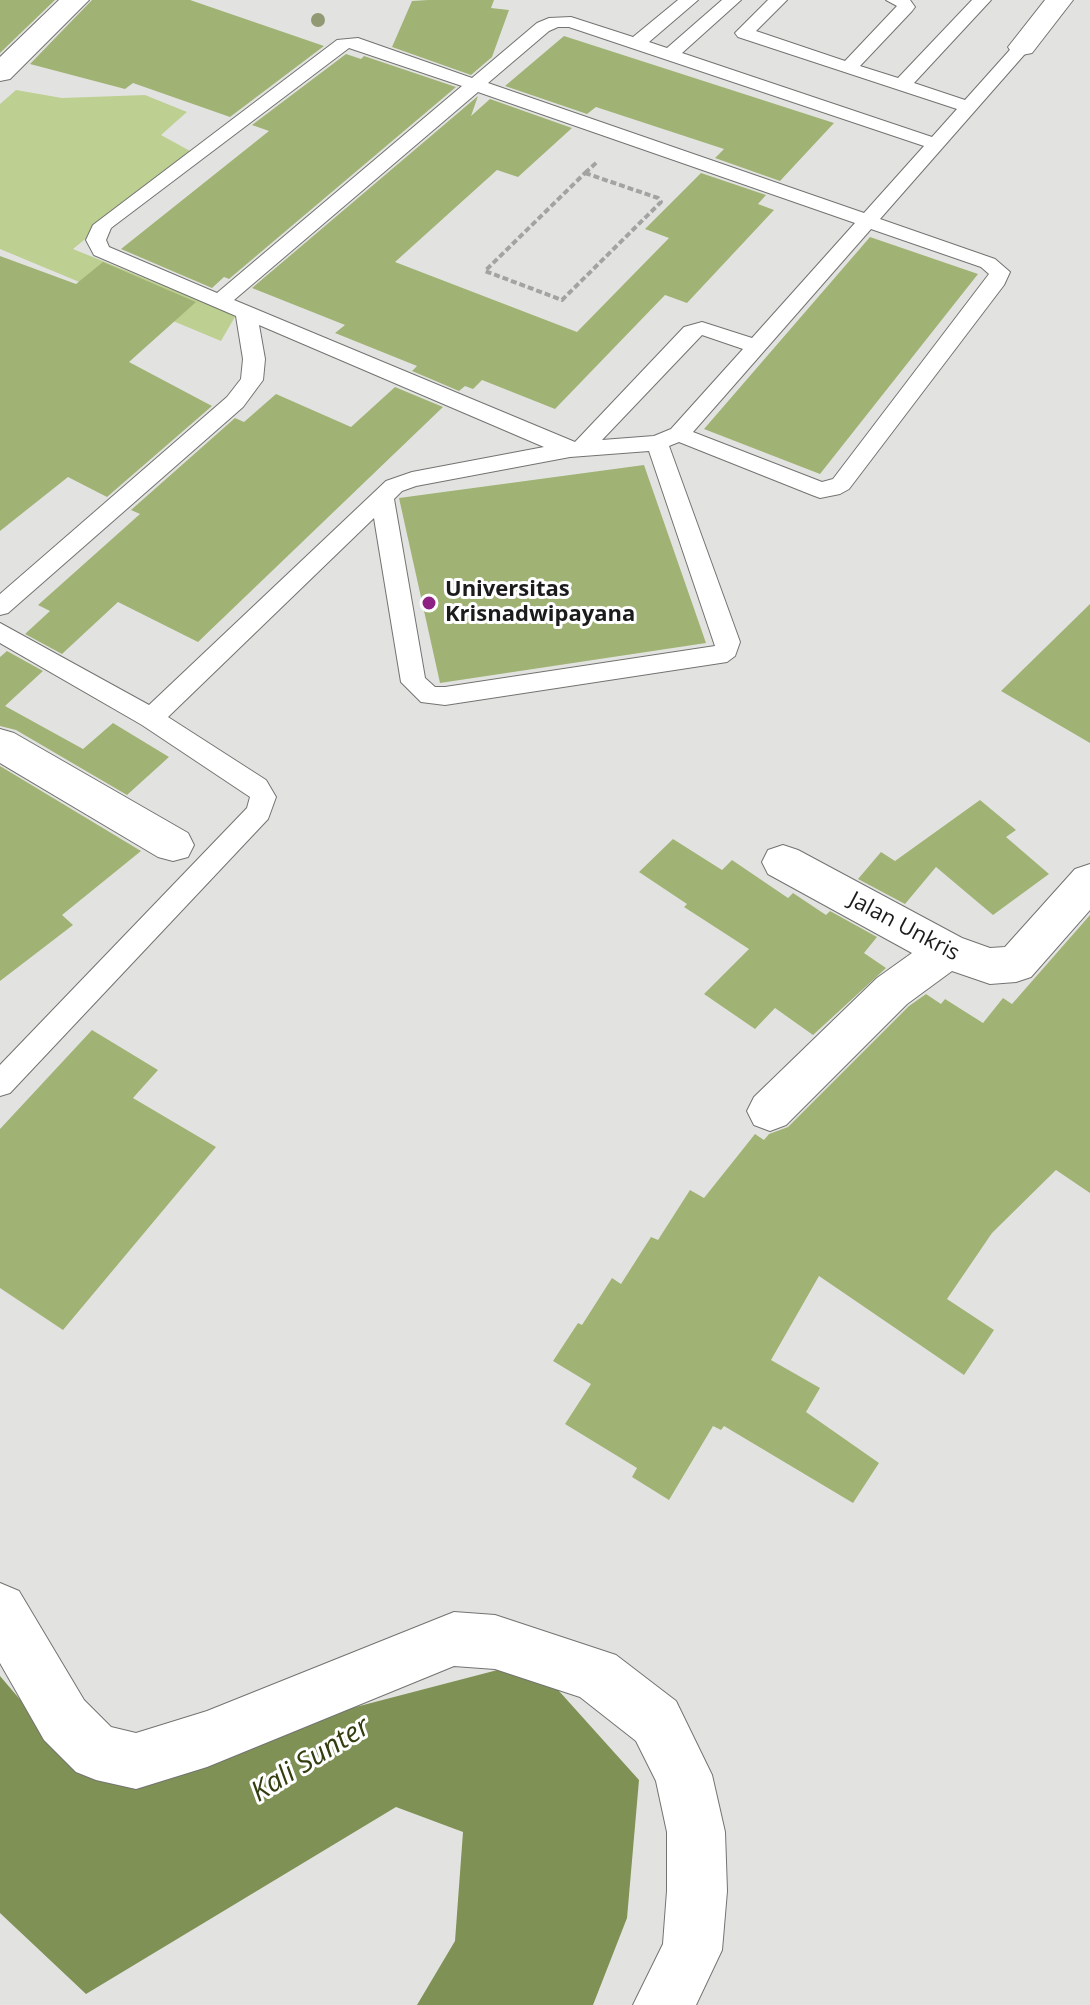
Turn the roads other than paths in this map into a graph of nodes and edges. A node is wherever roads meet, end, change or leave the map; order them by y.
1 (75, 0) edge
2 (689, 0) edge
3 (732, 0) edge
4 (778, 0) edge
5 (895, 0) edge
6 (1059, 0) edge
7 (979, 1) edge
8 (637, 43) junction
9 (1022, 47) joint
10 (671, 54) junction
11 (848, 68) junction
12 (0, 73) edge
13 (474, 86) junction
14 (909, 88) junction
15 (969, 107) junction
16 (883, 126) junction
17 (938, 145) junction
18 (868, 222) junction
19 (218, 303) junction
20 (246, 313) junction
21 (758, 347) junction
22 (668, 439) junction
23 (575, 450) junction
24 (382, 496) junction
25 (0, 607) edge
26 (0, 632) edge
27 (151, 718) junction
28 (6, 734) edge
29 (173, 845) dead end
30 (783, 862) dead end
31 (1090, 881) edge
32 (947, 951) junction
33 (0, 1084) edge
34 (770, 1111) dead end
35 (0, 1610) edge
36 (663, 2005) edge

1 - 12 street
2 - 8 lane
3 - 10 lane
4 - 11 lane
5 - 11 lane
6 - 9 street
7 - 14 lane
8 - 10 lane
8 - 13 lane
9 - 15 lane
10 - 16 lane
11 - 14 lane
13 - 18 lane
13 - 19 lane
13 - 19 lane
14 - 15 lane
14 - 16 lane
15 - 17 lane
16 - 17 lane
17 - 18 lane
18 - 21 lane
18 - 22 lane
19 - 20 lane
20 - 23 lane
20 - 25 lane
21 - 22 lane
21 - 23 lane
22 - 23 lane
22 - 24 lane
23 - 24 lane
24 - 27 lane
26 - 27 lane
27 - 33 lane
28 - 29 street
30 - 32 street, Jalan Unkris
31 - 32 street, Jalan Unkris
32 - 34 street
35 - 36 street

